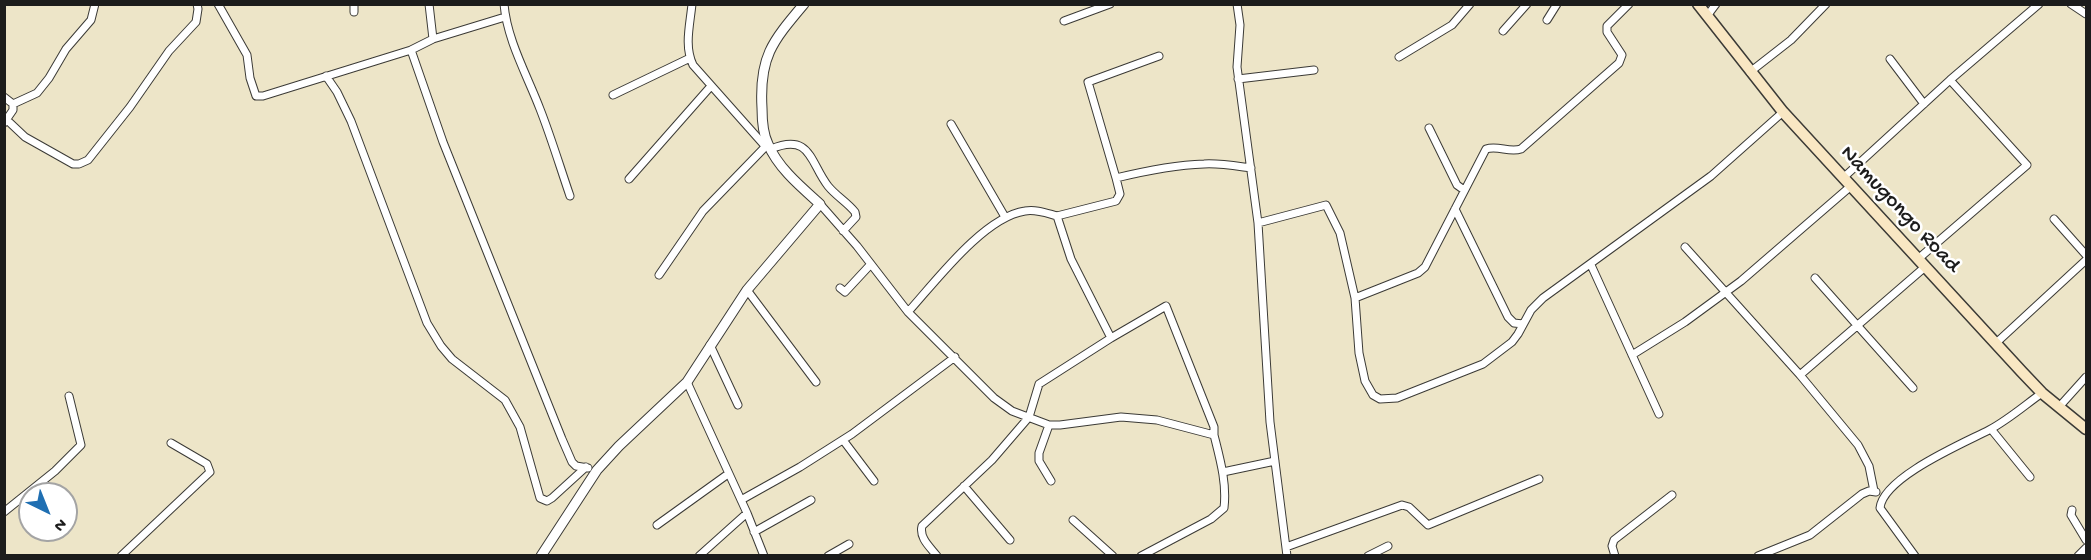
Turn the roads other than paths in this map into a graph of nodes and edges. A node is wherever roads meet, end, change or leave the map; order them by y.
1 (95, 4) edge
2 (197, 4) edge
3 (218, 4) edge
4 (429, 4) edge
5 (504, 4) edge
6 (692, 4) edge
7 (804, 4) edge
8 (1110, 4) edge
9 (1237, 4) edge
10 (1470, 4) edge
11 (1527, 4) edge
12 (1557, 4) edge
13 (1629, 4) edge
14 (1698, 4) edge
15 (1716, 4) edge
16 (1826, 4) edge
17 (2039, 4) edge
18 (2071, 4) edge
19 (2083, 9) edge
20 (1707, 16) junction
21 (505, 17) junction
22 (1547, 20) dead end
23 (1064, 21) dead end
24 (1503, 31) dead end
25 (433, 39) junction
26 (411, 50) junction
27 (1159, 56) dead end
28 (1399, 57) dead end
29 (690, 58) junction
30 (1890, 59) dead end
31 (1314, 70) dead end
32 (1750, 72) junction
33 (326, 76) junction
34 (1238, 79) junction
35 (1950, 80) junction
36 (711, 86) junction
37 (613, 95) dead end
38 (4, 97) edge
39 (14, 104) junction
40 (1924, 104) junction
41 (1783, 112) junction
42 (6, 122) edge
43 (951, 124) dead end
44 (1429, 128) dead end
45 (768, 146) junction
46 (1251, 168) junction
47 (1116, 178) junction
48 (629, 179) dead end
49 (1847, 182) junction
50 (1464, 190) junction
51 (570, 196) dead end
52 (819, 204) junction
53 (1455, 209) junction
54 (1057, 216) junction
55 (1005, 217) junction
56 (2054, 219) dead end
57 (1258, 223) junction
58 (843, 231) junction
59 (1685, 247) dead end
60 (2086, 255) edge
61 (2086, 260) edge
62 (1922, 263) junction
63 (871, 264) junction
64 (1591, 265) junction
65 (659, 275) dead end
66 (1815, 278) dead end
67 (840, 288) dead end
68 (747, 290) junction
69 (1725, 292) junction
70 (1355, 298) junction
71 (908, 312) junction
72 (1522, 324) junction
73 (1858, 325) junction
74 (1112, 338) junction
75 (1995, 344) junction
76 (710, 345) junction
77 (1632, 355) junction
78 (955, 357) junction
79 (1800, 375) junction
80 (2086, 377) edge
81 (687, 382) junction
82 (816, 382) dead end
83 (1913, 388) dead end
84 (2042, 393) junction
85 (69, 396) dead end
86 (738, 405) dead end
87 (2059, 407) junction
88 (1659, 414) dead end
89 (1029, 417) junction
90 (1049, 425) junction
91 (1991, 429) junction
92 (2086, 429) edge
93 (1214, 435) junction
94 (843, 440) junction
95 (171, 443) dead end
96 (1275, 461) junction
97 (586, 467) junction
98 (597, 470) junction
99 (1223, 472) junction
100 (728, 474) junction
101 (2030, 477) dead end
102 (1539, 479) dead end
103 (874, 481) dead end
104 (1051, 481) dead end
105 (964, 486) junction
106 (1874, 491) junction
107 (1672, 495) dead end
108 (1884, 495) junction
109 (741, 500) junction
110 (811, 500) dead end
111 (2072, 510) dead end
112 (4, 512) edge
113 (747, 513) junction
114 (1073, 520) dead end
115 (657, 525) dead end
116 (754, 532) junction
117 (1010, 540) dead end
118 (2086, 540) edge
119 (849, 544) dead end
120 (1388, 546) dead end
121 (1286, 547) junction
122 (2086, 548) edge
123 (121, 555) edge
124 (542, 555) edge
125 (699, 555) edge
126 (764, 555) edge
127 (828, 555) edge
128 (937, 555) edge
129 (1113, 555) edge
130 (1141, 555) edge
131 (1287, 555) edge
132 (1368, 555) edge
133 (1615, 555) edge
134 (1758, 555) edge
135 (1915, 555) edge
136 (2078, 555) edge

1 - 39 street
2 - 42 street
3 - 33 street
4 - 25 street
5 - 21 street
6 - 29 street
7 - 45 street
8 - 23 street
9 - 34 street
10 - 28 street
11 - 24 street
12 - 22 street
13 - 50 street
14 - 20 main road, Namugongo Road
15 - 20 street
16 - 32 street
17 - 35 street
18 - 19 street
20 - 32 main road, Namugongo Road
21 - 25 street
21 - 51 street
25 - 26 street
26 - 33 street
26 - 97 street
27 - 47 street
29 - 36 street
29 - 37 street
30 - 40 street
31 - 34 street
32 - 41 main road, Namugongo Road
33 - 97 street
34 - 46 street
35 - 40 street
35 - 62 street
36 - 45 street
36 - 48 street
38 - 39 street
39 - 42 street
40 - 49 street
41 - 49 main road, Namugongo Road
41 - 64 street
43 - 55 street
44 - 50 street
45 - 52 street
45 - 58 street
45 - 65 street
46 - 47 street
46 - 57 street
47 - 54 street
49 - 62 main road, Namugongo Road
49 - 69 street
50 - 53 street
52 - 58 street
52 - 68 street
53 - 70 street
53 - 72 street
54 - 55 street
54 - 74 street
55 - 71 street
56 - 60 street
57 - 70 street
57 - 96 street
58 - 63 street
59 - 69 street
61 - 75 street
62 - 73 street
62 - 75 main road, Namugongo Road
63 - 67 street
63 - 71 street
64 - 72 street
64 - 77 street
66 - 73 street
68 - 76 street
68 - 82 street
69 - 77 street
69 - 79 street
70 - 72 street
71 - 78 street
73 - 79 street
73 - 83 street
74 - 89 street
74 - 93 street
75 - 84 main road, Namugongo Road
76 - 81 street
76 - 86 street
77 - 88 street
78 - 89 street
78 - 94 street
79 - 106 street
80 - 87 street
81 - 98 street
81 - 100 street
84 - 87 main road, Namugongo Road
84 - 91 street
85 - 112 street
87 - 92 main road, Namugongo Road
89 - 90 street
89 - 105 street
90 - 93 street
90 - 104 street
91 - 101 street
91 - 108 street
93 - 99 street
94 - 103 street
94 - 109 street
95 - 123 street
96 - 99 street
96 - 121 street
97 - 98 street
98 - 124 street
99 - 130 street
100 - 109 street
100 - 115 street
102 - 121 street
105 - 117 street
105 - 128 street
106 - 108 street
106 - 134 street
107 - 133 street
108 - 135 street
109 - 113 street
110 - 116 street
111 - 118 street
113 - 116 street
113 - 125 street
114 - 129 street
116 - 126 street
119 - 127 street
120 - 132 street
121 - 131 street
122 - 136 street

